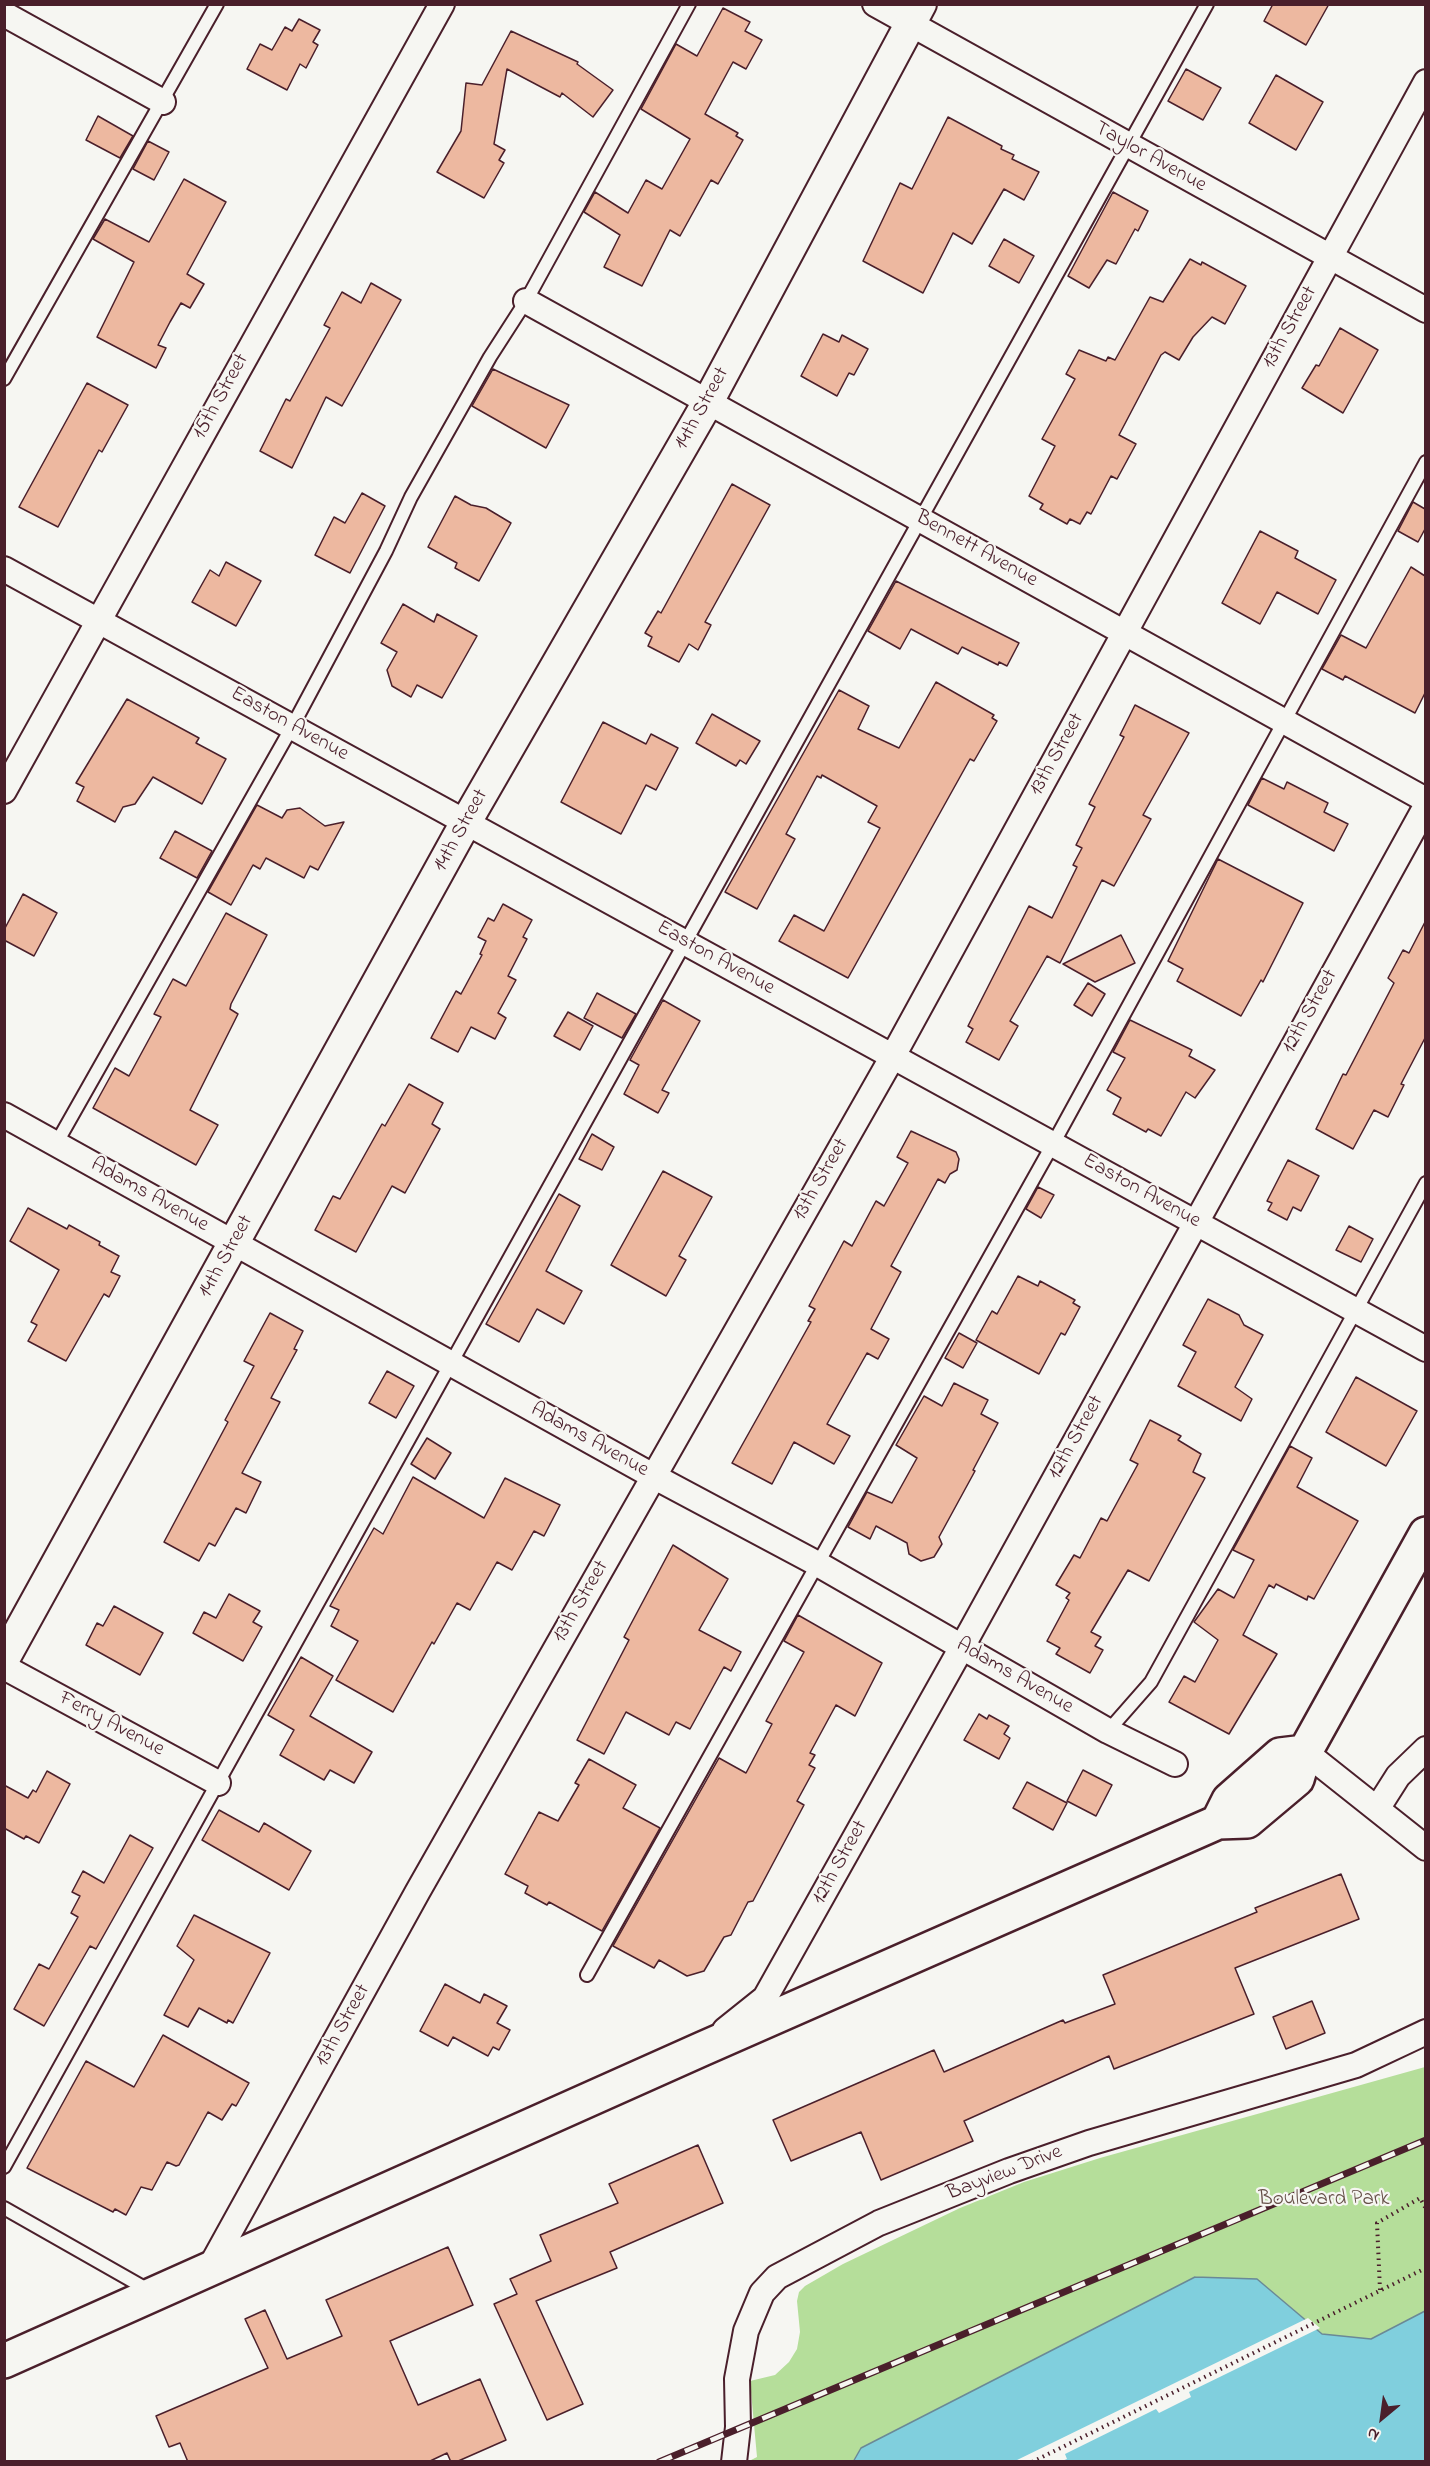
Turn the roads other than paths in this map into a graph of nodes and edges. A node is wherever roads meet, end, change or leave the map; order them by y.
1 (217, 4) edge
2 (442, 4) edge
3 (689, 4) edge
4 (876, 4) edge
5 (1207, 4) edge
6 (4, 14) edge
7 (916, 14) edge
8 (1425, 82) edge
9 (163, 102) junction
10 (1128, 146) junction
11 (1329, 258) junction
12 (526, 301) junction
13 (1425, 310) edge
14 (4, 379) edge
15 (708, 402) junction
16 (1425, 462) edge
17 (920, 520) junction
18 (4, 569) edge
19 (98, 620) junction
20 (1125, 633) junction
21 (1285, 722) junction
22 (292, 727) junction
23 (4, 791) edge
24 (1425, 800) edge
25 (1425, 806) edge
26 (466, 822) junction
27 (685, 942) junction
28 (893, 1056) junction
29 (4, 1115) edge
30 (56, 1144) junction
31 (1053, 1144) junction
32 (1425, 1183) edge
33 (1195, 1222) junction
34 (234, 1245) junction
35 (1355, 1310) junction
36 (1425, 1349) edge
37 (451, 1364) junction
38 (653, 1476) junction
39 (1425, 1534) edge
40 (816, 1563) junction
41 (962, 1647) junction
42 (4, 1659) edge
43 (4, 1667) edge
44 (1108, 1731) junction
45 (1425, 1749) edge
46 (1305, 1752) junction
47 (1175, 1764) dead end
48 (218, 1783) junction
49 (1377, 1809) junction
50 (1425, 1848) edge
51 (587, 1975) dead end
52 (1425, 2032) edge
53 (702, 2049) junction
54 (4, 2168) edge
55 (4, 2208) edge
56 (208, 2271) junction
57 (156, 2295) junction
58 (4, 2361) edge
59 (734, 2462) edge

1 - 9 lane
2 - 19 street, 15th Street
3 - 12 lane
4 - 7 street, Taylor Avenue
5 - 10 lane
6 - 9 street
7 - 10 street, Taylor Avenue
7 - 15 street, 14th Street
8 - 11 street, 13th Street
9 - 14 lane
10 - 11 street, Taylor Avenue
10 - 17 lane
11 - 13 street, Taylor Avenue
11 - 20 street, 13th Street
12 - 15 street, Bennett Avenue
12 - 22 lane
15 - 17 street, Bennett Avenue
15 - 26 street, 14th Street
16 - 21 lane
17 - 20 street, Bennett Avenue
17 - 27 lane
18 - 19 street, Easton Avenue
19 - 22 street, Easton Avenue
19 - 23 street, 15th Street
20 - 21 street, Bennett Avenue
20 - 28 street, 13th Street
21 - 24 street, Bennett Avenue
21 - 31 lane
22 - 26 street, Easton Avenue
22 - 30 lane
25 - 33 street, 12th Street
26 - 27 street, Easton Avenue
26 - 34 street, 14th Street
27 - 28 street, Easton Avenue
27 - 37 lane
28 - 31 street, Easton Avenue
28 - 38 street, 13th Street
29 - 30 street, Adams Avenue
30 - 34 street, Adams Avenue
31 - 33 street, Easton Avenue
31 - 40 lane
32 - 35 lane
33 - 35 street, Easton Avenue
33 - 41 street, 12th Street
34 - 37 street, Adams Avenue
34 - 42 street, 14th Street
35 - 36 street, Easton Avenue
35 - 44 lane
37 - 38 street, Adams Avenue
37 - 48 lane
38 - 40 street, Adams Avenue
38 - 56 street, 13th Street
39 - 46 main road
40 - 41 street, Adams Avenue
40 - 51 lane
41 - 44 street, Adams Avenue
41 - 53 street, 12th Street
43 - 48 street, Ferry Avenue
44 - 47 street, Adams Avenue
45 - 49 street
46 - 49 street
46 - 53 main road
48 - 54 lane
49 - 50 street
52 - 59 street, Bayview Drive
53 - 56 main road
55 - 57 lane
56 - 57 main road
57 - 58 main road

